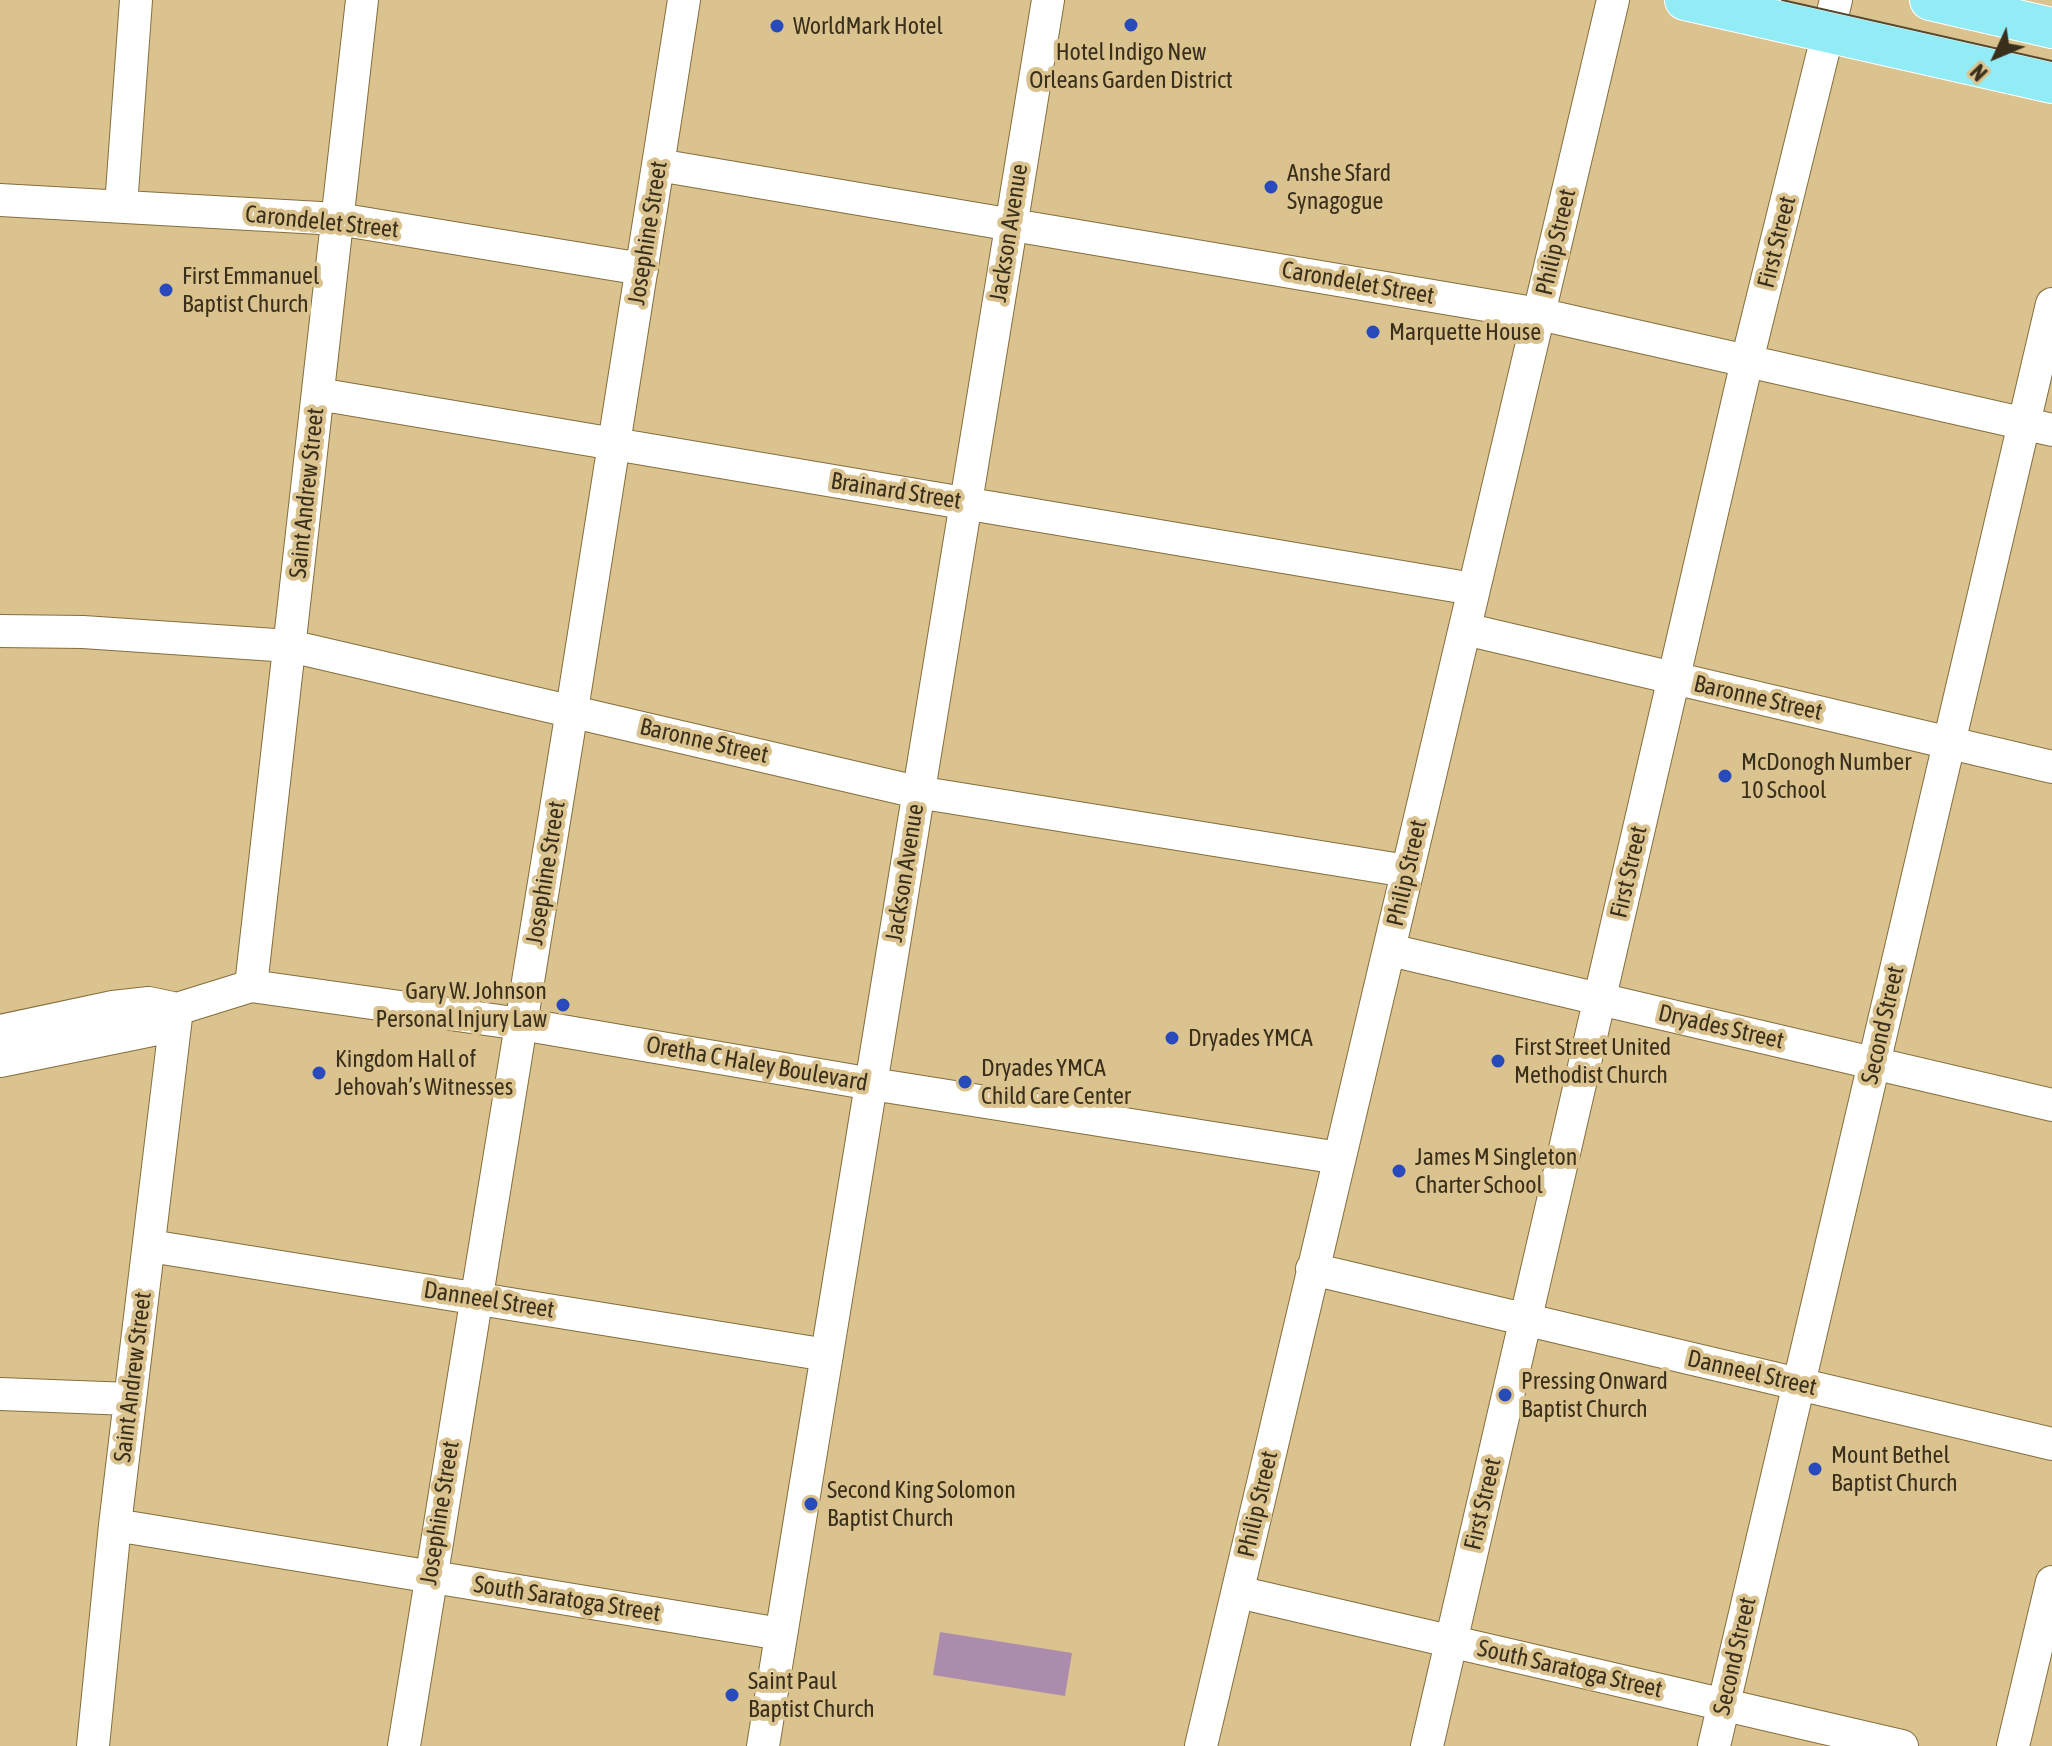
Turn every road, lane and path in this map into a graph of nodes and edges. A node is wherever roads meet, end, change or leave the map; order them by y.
1 (136, 0) edge
2 (362, 0) edge
3 (684, 0) edge
4 (1048, 0) edge
5 (1613, 0) edge
6 (1685, 0) edge
7 (1930, 0) edge
8 (1832, 16) edge
9 (2052, 28) edge
10 (2052, 83) edge
11 (658, 165) junction
12 (0, 200) edge
13 (121, 206) junction
14 (338, 219) junction
15 (1011, 225) junction
16 (642, 269) junction
17 (2052, 304) edge
18 (1539, 314) junction
19 (1747, 361) junction
20 (318, 394) junction
21 (2038, 427) edge
22 (614, 445) junction
23 (964, 502) junction
24 (1473, 589) junction
25 (1465, 629) junction
26 (0, 631) edge
27 (290, 646) junction
28 (1673, 678) junction
29 (572, 710) junction
30 (1949, 743) junction
31 (2052, 767) edge
32 (917, 792) junction
33 (1407, 871) junction
34 (1390, 950) junction
35 (251, 986) junction
36 (1599, 999) junction
37 (177, 1009) junction
38 (521, 1024) junction
39 (0, 1031) edge
40 (0, 1061) edge
41 (1874, 1063) junction
42 (872, 1084) junction
43 (2052, 1105) edge
44 (1339, 1158) junction
45 (150, 1246) junction
46 (1312, 1269) junction
47 (475, 1298) junction
48 (1525, 1320) junction
49 (827, 1355) junction
50 (1799, 1384) junction
51 (0, 1394) edge
52 (130, 1399) junction
53 (2052, 1444) edge
54 (115, 1525) junction
55 (429, 1576) junction
56 (2052, 1582) edge
57 (1238, 1592) junction
58 (781, 1634) junction
59 (1451, 1641) junction
60 (1723, 1704) junction
61 (93, 1746) edge
62 (404, 1746) edge
63 (763, 1746) edge
64 (1201, 1746) edge
65 (1427, 1746) edge
66 (1714, 1746) edge
67 (1902, 1746) edge
68 (2013, 1746) edge

1 - 13 street
2 - 14 street, Saint Andrew Street
3 - 11 street, Josephine Street
4 - 15 street, Jackson Avenue
5 - 18 street, Philip Street
6 - 8 main road
7 - 9 main road
8 - 10 main road
8 - 19 street, First Street
11 - 15 street, Carondelet Street
11 - 16 street, Josephine Street
12 - 13 street, Carondelet Street
13 - 14 street, Carondelet Street
14 - 16 street, Carondelet Street
14 - 20 street, Saint Andrew Street
15 - 18 street, Carondelet Street
15 - 23 street, Jackson Avenue
16 - 22 street, Josephine Street
17 - 21 street, Second Street
18 - 19 street, Carondelet Street
18 - 24 street, Philip Street
19 - 21 street, Carondelet Street
19 - 28 street, First Street
20 - 22 street, Brainard Street
20 - 27 street, Saint Andrew Street
21 - 30 street, Second Street
22 - 23 street, Brainard Street
22 - 29 street, Josephine Street
23 - 24 street, Brainard Street
23 - 32 street, Jackson Avenue
24 - 25 street, Philip Street
25 - 28 street, Baronne Street
25 - 33 street, Philip Street
26 - 27 street, Baronne Street
27 - 29 street, Baronne Street
27 - 35 street, Saint Andrew Street
28 - 30 street, Baronne Street
28 - 36 street, First Street
29 - 32 street, Baronne Street
29 - 38 street, Josephine Street
30 - 31 street, Baronne Street
30 - 41 street, Second Street
32 - 33 street, Baronne Street
32 - 42 street, Jackson Avenue
33 - 34 street, Philip Street
34 - 36 street, Dryades Street
34 - 44 street, Philip Street
35 - 37 street, Oretha C Haley Boulevard
35 - 38 street, Oretha C Haley Boulevard
36 - 41 street, Dryades Street
36 - 48 street, First Street
37 - 39 street, Oretha C Haley Boulevard
37 - 40 street, Oretha C Haley Boulevard
37 - 45 street, Saint Andrew Street
38 - 42 street, Oretha C Haley Boulevard
38 - 47 street, Josephine Street
41 - 43 street, Dryades Street
41 - 50 street, Second Street
42 - 44 street, Oretha C Haley Boulevard
42 - 49 street, Jackson Avenue
44 - 46 street, Philip Street
45 - 47 street, Danneel Street
45 - 52 street, Saint Andrew Street
46 - 48 street, Danneel Street
46 - 57 street, Philip Street
47 - 49 street, Danneel Street
47 - 55 street, Josephine Street
48 - 50 street, Danneel Street
48 - 59 street, First Street
49 - 58 street, Jackson Avenue
50 - 53 street, Danneel Street
50 - 60 street, Second Street
51 - 52 street
52 - 54 street, Saint Andrew Street
54 - 55 street, South Saratoga Street
54 - 61 street, Saint Andrew Street
55 - 58 street, South Saratoga Street
55 - 62 street, Josephine Street
56 - 68 street
57 - 59 street, South Saratoga Street
57 - 64 street, Philip Street
58 - 63 street, Jackson Avenue
59 - 60 street, South Saratoga Street
59 - 65 street, First Street
60 - 66 street, Second Street
60 - 67 street, South Saratoga Street

